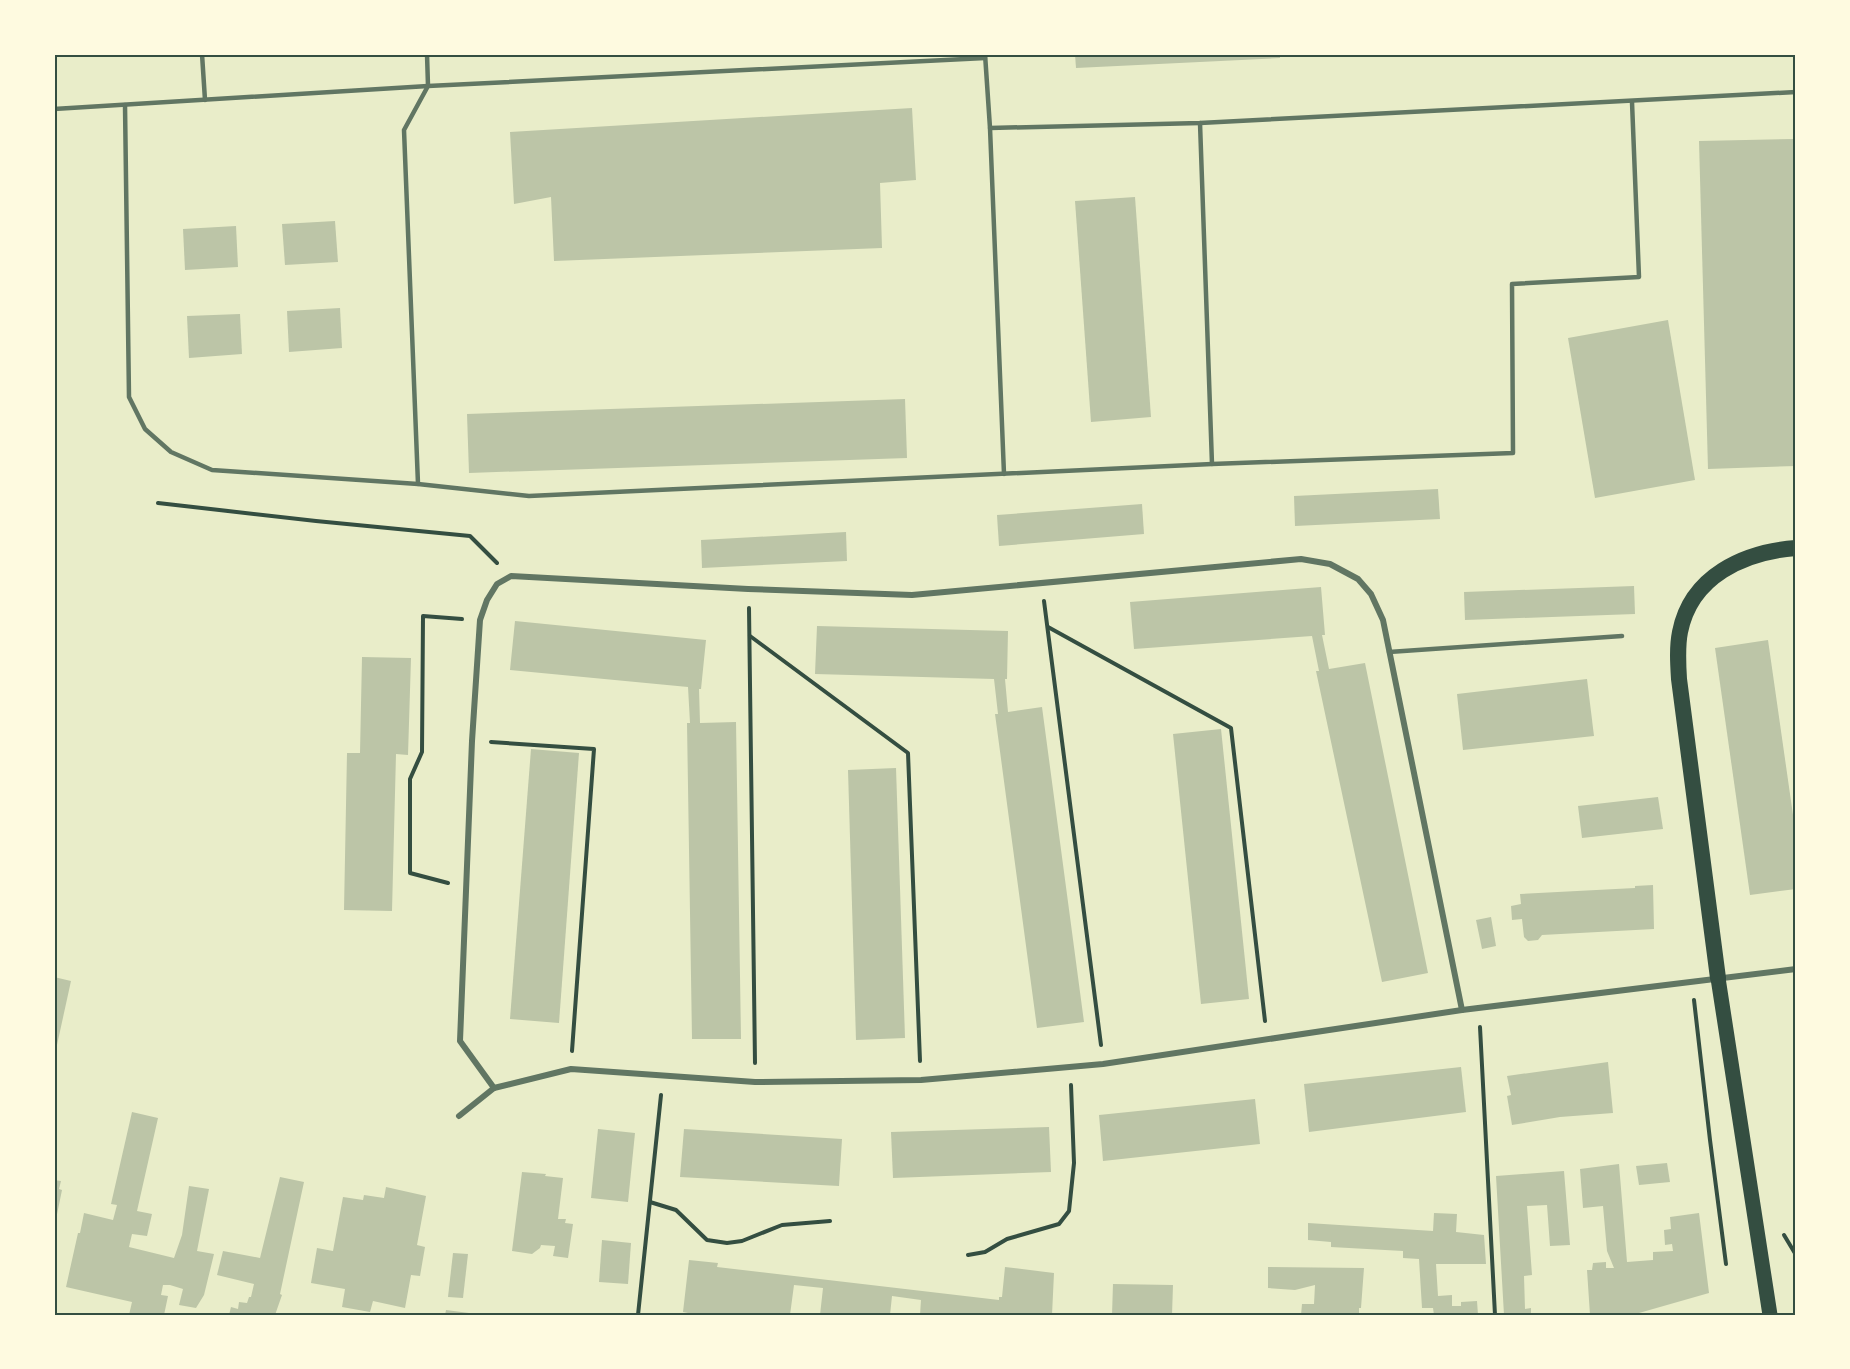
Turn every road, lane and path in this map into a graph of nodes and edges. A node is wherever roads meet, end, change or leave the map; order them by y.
1 (202, 54) edge
2 (427, 54) edge
3 (985, 56) edge
4 (428, 86) junction
5 (1796, 92) edge
6 (205, 100) junction
7 (1632, 102) junction
8 (125, 105) junction
9 (54, 109) edge
10 (1200, 123) junction
11 (990, 128) junction
12 (1212, 464) junction
13 (1004, 474) junction
14 (418, 484) junction
15 (159, 503) dead end
16 (1796, 548) edge
17 (511, 576) junction
18 (1041, 584) junction
19 (748, 589) junction
20 (480, 620) junction
21 (1048, 627) junction
22 (750, 636) junction
23 (1623, 636) dead end
24 (1389, 652) junction
25 (472, 741) junction
26 (465, 887) junction
27 (1796, 969) edge
28 (1718, 978) junction
29 (1692, 981) junction
30 (1480, 1008) junction
31 (1462, 1010) junction
32 (1268, 1040) junction
33 (1103, 1064) junction
34 (1071, 1067) junction
35 (571, 1070) junction
36 (663, 1076) junction
37 (921, 1080) junction
38 (755, 1082) junction
39 (494, 1088) junction
40 (459, 1116) dead end
41 (1722, 1178) dead end
42 (1715, 1179) junction
43 (650, 1202) junction
44 (830, 1221) dead end
45 (968, 1255) dead end
46 (1726, 1264) dead end
47 (638, 1315) edge
48 (1495, 1315) edge
49 (1770, 1315) edge

1 - 6 lane
2 - 4 lane
3 - 4 lane
3 - 11 lane
4 - 6 lane
4 - 14 lane
5 - 7 lane
6 - 8 lane
7 - 10 lane
7 - 12 lane
8 - 9 lane
8 - 14 lane
10 - 11 lane
10 - 12 lane
11 - 13 lane
12 - 13 lane
13 - 14 lane
15 - 17 path
16 - 28 highway
17 - 19 street
17 - 20 street
18 - 19 street
18 - 21 path
18 - 24 street
19 - 22 path
20 - 25 street
20 - 26 path
21 - 32 path
21 - 33 path
22 - 37 path
22 - 38 path
23 - 24 lane
24 - 31 street
25 - 26 street
25 - 35 path
26 - 39 street
27 - 28 street
28 - 29 street
28 - 49 main road
29 - 30 street
29 - 42 path
30 - 31 street
30 - 48 path
31 - 32 street
32 - 33 street
33 - 34 street
34 - 37 street
34 - 45 path
35 - 36 street
35 - 39 street
36 - 38 street
36 - 43 path
37 - 38 street
39 - 40 street
41 - 42 path
42 - 46 path
43 - 44 path
43 - 47 path

